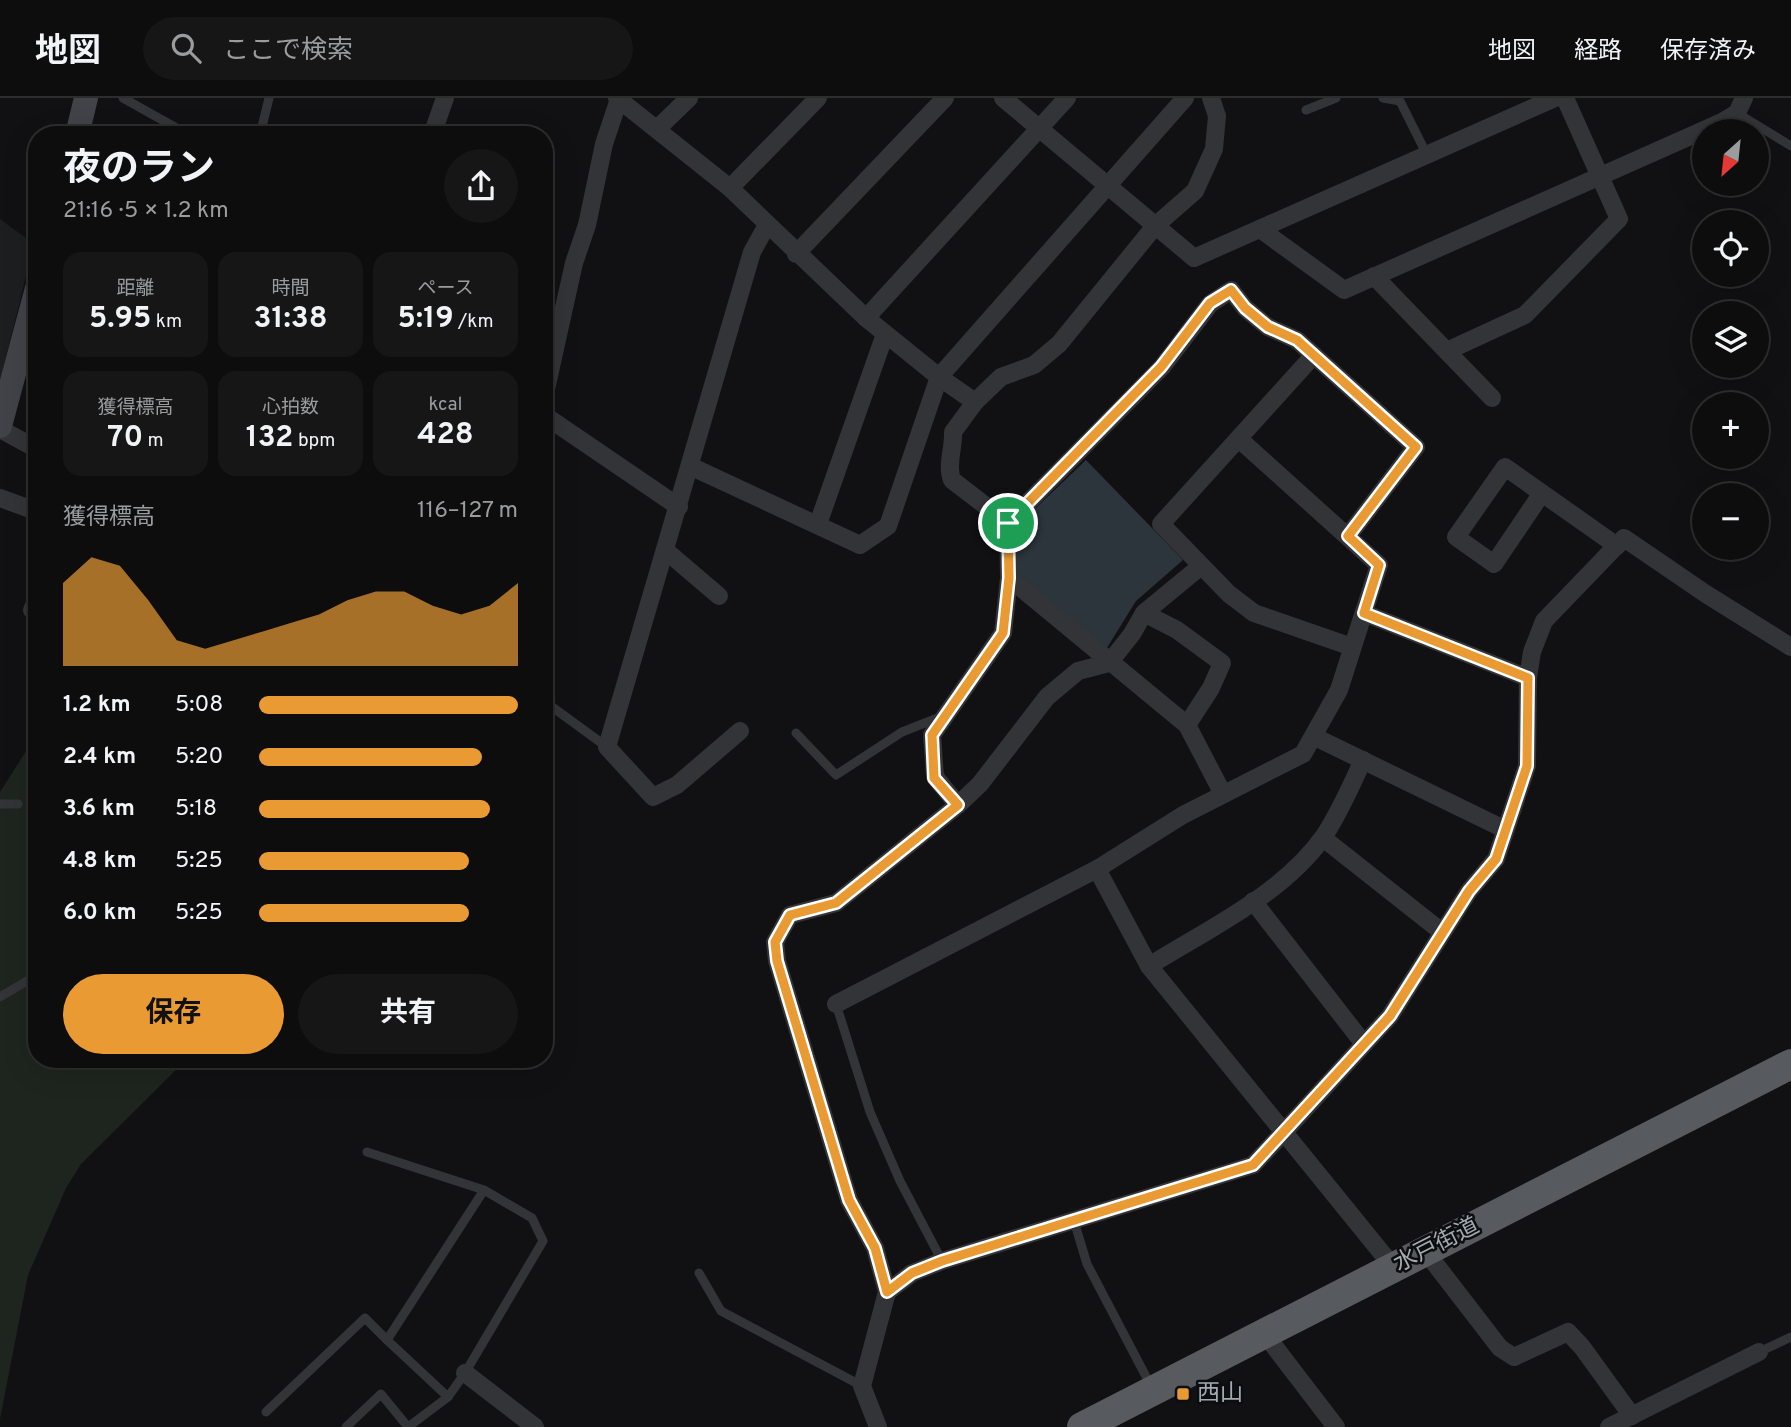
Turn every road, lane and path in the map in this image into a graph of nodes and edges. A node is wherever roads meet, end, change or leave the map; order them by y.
1 (86, 98) edge
2 (123, 98) edge
3 (269, 98) edge
4 (445, 98) edge
5 (689, 98) edge
6 (818, 98) edge
7 (945, 98) edge
8 (1003, 98) edge
9 (1067, 98) edge
10 (1185, 98) edge
11 (1211, 98) edge
12 (1336, 98) edge
13 (1383, 98) edge
14 (1555, 98) edge
15 (1565, 98) edge
16 (618, 99) edge
17 (1404, 99) edge
18 (1737, 103) edge
19 (1307, 110) dead end
20 (78, 126) edge
21 (173, 126) edge
22 (262, 126) edge
23 (435, 126) edge
24 (657, 129) junction
25 (1039, 130) junction
26 (1791, 146) edge
27 (1427, 155) junction
28 (1600, 176) junction
29 (1106, 187) junction
30 (730, 188) junction
31 (767, 225) junction
32 (1155, 226) junction
33 (1260, 229) junction
34 (796, 254) junction
35 (1374, 276) junction
36 (866, 318) junction
37 (28, 322) edge
38 (885, 334) junction
39 (1447, 351) junction
40 (1314, 355) junction
41 (553, 360) edge
42 (939, 377) junction
43 (1492, 398) dead end
44 (975, 402) junction
45 (553, 421) edge
46 (0, 427) edge
47 (1239, 439) junction
48 (28, 444) edge
49 (690, 466) junction
50 (1542, 493) junction
51 (0, 498) edge
52 (679, 507) junction
53 (28, 508) edge
54 (1008, 523) junction
55 (818, 524) junction
56 (1348, 536) junction
57 (1617, 546) junction
58 (665, 551) junction
59 (1200, 566) junction
60 (1009, 578) junction
61 (719, 596) dead end
62 (1143, 612) junction
63 (1364, 613) junction
64 (1791, 647) edge
65 (1352, 648) junction
66 (1109, 663) junction
67 (1528, 678) junction
68 (553, 708) edge
69 (942, 717) junction
70 (1187, 725) junction
71 (740, 731) dead end
72 (796, 733) dead end
73 (1315, 737) junction
74 (607, 747) junction
75 (1363, 760) junction
76 (1223, 794) junction
77 (0, 804) edge
78 (18, 804) dead end
79 (958, 805) junction
80 (1504, 829) junction
81 (1323, 838) junction
82 (1097, 869) junction
83 (1253, 901) junction
84 (1442, 932) junction
85 (1149, 966) junction
86 (28, 980) edge
87 (0, 997) edge
88 (836, 1004) joint
89 (1364, 1044) junction
90 (1791, 1064) edge
91 (1282, 1134) junction
92 (367, 1152) dead end
93 (484, 1190) junction
94 (1074, 1221) junction
95 (1426, 1252) junction
96 (942, 1261) junction
97 (1394, 1268) junction
98 (699, 1273) dead end
99 (887, 1292) junction
100 (1264, 1333) junction
101 (1791, 1337) edge
102 (387, 1340) junction
103 (1759, 1352) joint
104 (465, 1373) junction
105 (862, 1386) junction
106 (1154, 1390) junction
107 (448, 1397) junction
108 (266, 1412) dead end
109 (1632, 1416) junction
110 (345, 1427) edge
111 (408, 1427) edge
112 (535, 1427) edge
113 (878, 1427) edge
114 (1082, 1427) edge
115 (1336, 1427) edge
116 (1609, 1427) edge

1 - 20 main road
2 - 21 lane
3 - 22 lane
4 - 23 street
5 - 24 street
6 - 30 street
7 - 34 street
8 - 25 street
9 - 25 street
10 - 29 street
11 - 32 street
12 - 19 lane
13 - 17 lane
14 - 27 street
15 - 28 street
16 - 24 street
16 - 41 street
17 - 27 lane
18 - 26 lane
18 - 28 street
24 - 30 street
25 - 29 street
25 - 36 street
27 - 33 street
28 - 35 street
28 - 39 street
29 - 32 street
29 - 42 street
30 - 31 street
31 - 34 street
31 - 49 street
32 - 33 street
32 - 44 street
33 - 35 street
34 - 36 street
35 - 39 street
36 - 38 street
37 - 46 main road
38 - 42 street
38 - 55 street
39 - 43 street
40 - 47 street
40 - 54 street
40 - 56 street
42 - 44 street
42 - 55 street
44 - 54 street
45 - 52 street
46 - 48 street
47 - 56 street
47 - 59 street
49 - 52 street
49 - 55 street
50 - 50 street
50 - 57 street
51 - 53 street
52 - 58 street
54 - 60 street
56 - 63 street
57 - 64 street
57 - 67 street
58 - 61 street
58 - 74 street
59 - 62 street
59 - 65 street
60 - 66 street
60 - 69 street
62 - 66 street
62 - 70 street
63 - 65 street
63 - 67 street
65 - 73 street
66 - 70 street
66 - 79 street
67 - 80 street
68 - 74 lane
69 - 72 lane
69 - 79 street
70 - 76 street
71 - 74 street
73 - 75 street
73 - 76 street
75 - 80 street
75 - 81 street
76 - 82 street
77 - 78 lane
79 - 99 street
80 - 84 street
81 - 83 street
81 - 84 street
82 - 85 street
82 - 88 street
83 - 85 street
83 - 89 street
84 - 89 street
85 - 91 street
86 - 87 lane
88 - 96 lane
89 - 91 street
90 - 95 highway, 水戸街道
91 - 94 street
91 - 97 street
92 - 93 lane
93 - 102 lane
93 - 104 lane
94 - 96 street
94 - 106 lane
95 - 97 highway, 水戸街道
95 - 109 street
96 - 99 street
97 - 100 highway, 水戸街道
98 - 105 lane
99 - 105 street
100 - 106 highway, 水戸街道
100 - 115 street
101 - 103 lane
102 - 107 lane
102 - 108 lane
103 - 109 street
104 - 107 lane
104 - 112 street
105 - 113 street
106 - 114 highway, 水戸街道
107 - 111 lane
109 - 116 street
110 - 111 lane

